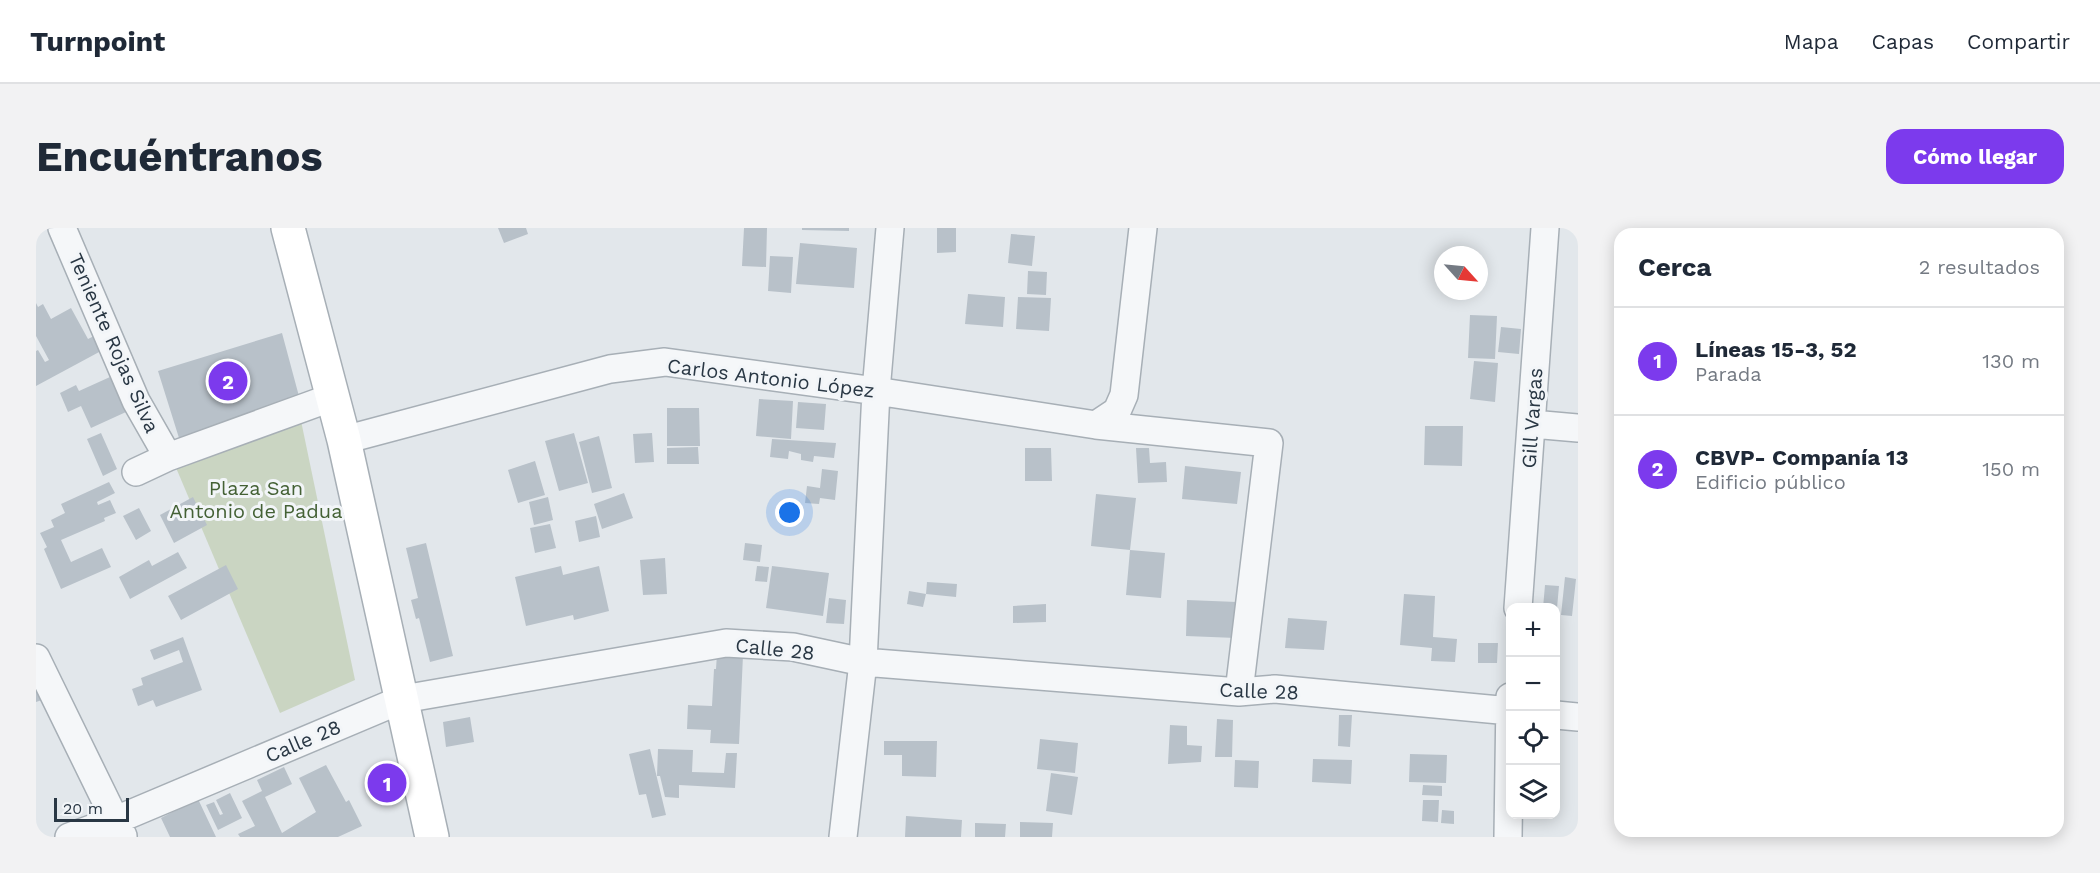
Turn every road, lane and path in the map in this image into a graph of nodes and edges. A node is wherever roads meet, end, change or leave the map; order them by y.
1 (62, 228) edge
2 (288, 228) edge
3 (890, 228) edge
4 (1143, 228) edge
5 (1545, 228) edge
6 (876, 391) junction
7 (333, 397) junction
8 (1532, 424) junction
9 (1096, 425) junction
10 (1578, 428) edge
11 (344, 440) junction
12 (168, 457) junction
13 (136, 472) dead end
14 (1518, 603) edge
15 (36, 658) edge
16 (863, 662) junction
17 (1239, 692) junction
18 (403, 699) junction
19 (1506, 706) edge
20 (1510, 711) edge
21 (1560, 715) edge
22 (1578, 717) edge
23 (120, 829) edge
24 (69, 837) edge
25 (432, 837) edge
26 (843, 837) edge
27 (1508, 837) edge

1 - 12 street, Teniente Rojas Silva
2 - 7 main road
3 - 6 street
4 - 9 street
5 - 8 street, Gill Vargas
6 - 9 street, Carlos Antonio López
6 - 11 street, Carlos Antonio López
6 - 16 street
7 - 11 main road
7 - 12 street
8 - 10 street
8 - 14 street, Gill Vargas
9 - 17 street, Carlos Antonio López
11 - 18 main road
12 - 13 street
15 - 23 street
16 - 17 street, Calle 28
16 - 18 street, Calle 28
16 - 26 street
17 - 19 street, Calle 28
18 - 23 street, Calle 28
18 - 25 main road
20 - 27 street
21 - 22 street
23 - 24 street, Calle 28

